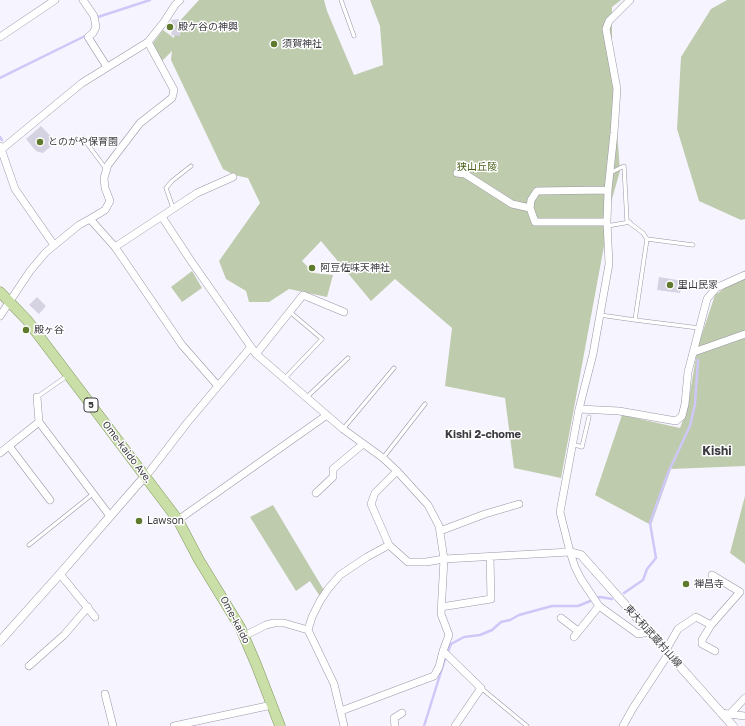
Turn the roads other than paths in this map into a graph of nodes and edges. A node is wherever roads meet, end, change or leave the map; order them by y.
1 (55, 0) edge
2 (83, 0) edge
3 (180, 0) edge
4 (341, 0) edge
5 (630, 0) edge
6 (354, 36) dead end
7 (0, 37) edge
8 (148, 42) junction
9 (107, 66) junction
10 (83, 138) dead end
11 (1, 147) edge
12 (191, 166) dead end
13 (107, 170) junction
14 (457, 173) dead end
15 (609, 174) junction
16 (233, 177) dead end
17 (608, 190) junction
18 (174, 208) junction
19 (530, 208) junction
20 (162, 217) junction
21 (90, 219) junction
22 (630, 222) junction
23 (607, 224) junction
24 (647, 239) junction
25 (54, 245) junction
26 (693, 245) dead end
27 (115, 247) junction
28 (745, 275) edge
29 (0, 292) edge
30 (10, 302) junction
31 (290, 312) junction
32 (344, 312) dead end
33 (600, 315) junction
34 (0, 316) edge
35 (635, 320) junction
36 (700, 328) junction
37 (745, 334) edge
38 (250, 348) junction
39 (694, 352) junction
40 (256, 354) junction
41 (348, 358) dead end
42 (394, 368) dead end
43 (68, 374) junction
44 (284, 378) junction
45 (218, 386) junction
46 (37, 397) joint
47 (306, 398) junction
48 (425, 404) dead end
49 (579, 409) junction
50 (327, 416) junction
51 (589, 417) dead end
52 (39, 422) junction
53 (343, 429) junction
54 (363, 444) junction
55 (572, 444) junction
56 (10, 446) junction
57 (0, 453) edge
58 (383, 458) junction
59 (397, 471) junction
60 (145, 476) junction
61 (94, 493) junction
62 (316, 493) dead end
63 (50, 500) dead end
64 (519, 504) dead end
65 (110, 516) junction
66 (178, 520) junction
67 (440, 531) junction
68 (29, 545) dead end
69 (389, 545) junction
70 (570, 552) junction
71 (490, 557) junction
72 (444, 559) junction
73 (60, 574) junction
74 (712, 575) dead end
75 (596, 601) junction
76 (88, 607) junction
77 (441, 607) junction
78 (95, 617) dead end
79 (561, 618) dead end
80 (710, 625) junction
81 (308, 630) junction
82 (650, 632) junction
83 (244, 636) junction
84 (0, 641) edge
85 (668, 651) junction
86 (715, 651) dead end
87 (446, 654) junction
88 (29, 666) dead end
89 (481, 688) junction
90 (105, 694) dead end
91 (745, 698) edge
92 (272, 705) junction
93 (341, 711) junction
94 (402, 713) dead end
95 (721, 713) junction
96 (730, 714) junction
97 (745, 716) edge
98 (113, 726) edge
99 (174, 726) edge
100 (280, 726) edge
101 (344, 726) edge
102 (395, 726) edge
103 (455, 726) edge
104 (527, 726) edge
105 (623, 726) edge
106 (733, 726) edge

1 - 7 street
2 - 9 street
3 - 8 street
4 - 6 lane
5 - 15 street
8 - 9 street
8 - 13 street
9 - 11 street
10 - 13 lane
11 - 25 street
12 - 18 lane
13 - 21 street
14 - 19 street
15 - 17 street
15 - 22 lane
16 - 18 street
17 - 19 street
17 - 23 street
18 - 20 street
19 - 23 street
20 - 27 street
20 - 38 street
21 - 25 street
21 - 27 street
22 - 23 lane
22 - 24 lane
23 - 33 street
24 - 26 lane
24 - 35 lane
25 - 30 street
27 - 45 street
28 - 36 street
29 - 30 main road, Ome-kaido Ave. / 5
30 - 34 street
30 - 43 main road, Ome-kaido Ave. / 5
31 - 32 street
31 - 40 street
31 - 44 lane
33 - 35 lane
33 - 49 street
35 - 36 lane
36 - 39 street
37 - 39 street
38 - 40 street
38 - 45 street
39 - 49 street
40 - 44 street
41 - 47 lane
42 - 53 lane
43 - 46 lane
43 - 60 main road, Ome-kaido Ave. / 5
44 - 47 street
45 - 60 street
46 - 52 street
47 - 50 street
48 - 58 lane
49 - 55 street
50 - 53 street
50 - 66 street
51 - 55 lane
52 - 56 street
52 - 61 street
53 - 54 street
54 - 58 street
54 - 62 street
55 - 70 street
56 - 57 street
56 - 63 street
58 - 59 street
59 - 67 street
59 - 69 street
60 - 65 street
60 - 66 main road, Ome-kaido Ave. / 5
61 - 65 street
61 - 68 lane
64 - 67 street
65 - 73 street
66 - 83 main road, Ome-kaido / 5
67 - 72 street
69 - 72 street
69 - 81 street
70 - 71 street
70 - 75 street
70 - 82 street, 東大和武蔵村山線
71 - 72 street
71 - 77 street
72 - 77 street
73 - 76 street
73 - 84 street
74 - 80 street
75 - 79 street
75 - 82 street
76 - 78 street
76 - 88 street
77 - 87 street
80 - 85 street
80 - 86 street
81 - 83 street
81 - 93 street
82 - 85 street, 東大和武蔵村山線
83 - 92 main road, Ome-kaido / 5
85 - 95 street, 東大和武蔵村山線
85 - 105 street
87 - 89 street
87 - 93 street
89 - 103 street
89 - 104 lane
90 - 98 street
91 - 96 street
92 - 99 street
92 - 100 main road, Ome-kaido / 5
93 - 101 street
94 - 102 street
95 - 96 street
95 - 106 street, 東大和武蔵村山線
96 - 97 street

